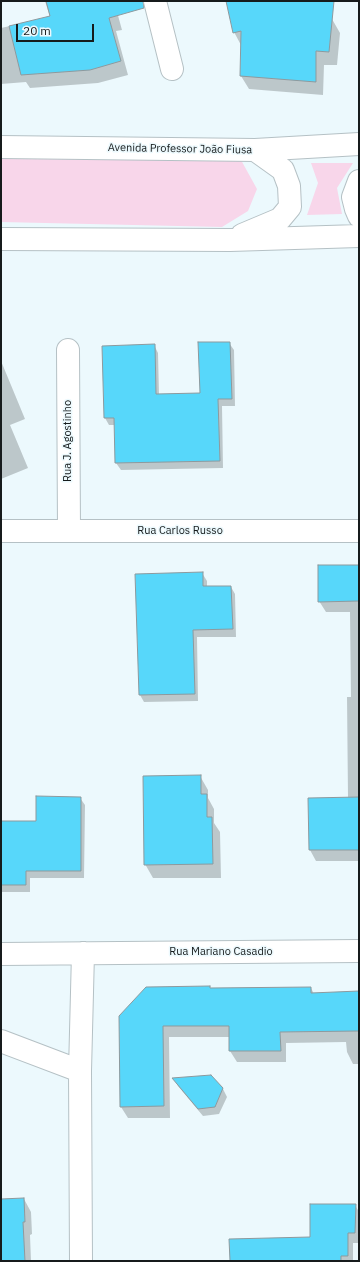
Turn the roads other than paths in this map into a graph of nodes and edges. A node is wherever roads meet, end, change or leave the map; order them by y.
1 (155, 1) edge
2 (172, 69) dead end
3 (359, 144) edge
4 (1, 147) edge
5 (255, 150) junction
6 (359, 182) edge
7 (359, 216) edge
8 (359, 236) edge
9 (1, 239) edge
10 (230, 240) junction
11 (68, 350) dead end
12 (1, 531) edge
13 (69, 531) junction
14 (359, 531) edge
15 (359, 951) edge
16 (83, 953) junction
17 (1, 954) edge
18 (1, 1040) edge
19 (80, 1071) junction
20 (81, 1261) edge

1 - 2 street
3 - 5 street, Avenida Professor João Fiusa
4 - 5 street, Avenida Professor João Fiusa
5 - 10 street
6 - 7 street
8 - 10 street
9 - 10 street
11 - 13 street, Rua J. Agostinho
12 - 13 street, Rua Carlos Russo
13 - 14 street, Rua Carlos Russo
15 - 16 street, Rua Mariano Casadio
16 - 17 street, Rua Mariano Casadio
16 - 19 street
18 - 19 street
19 - 20 street

